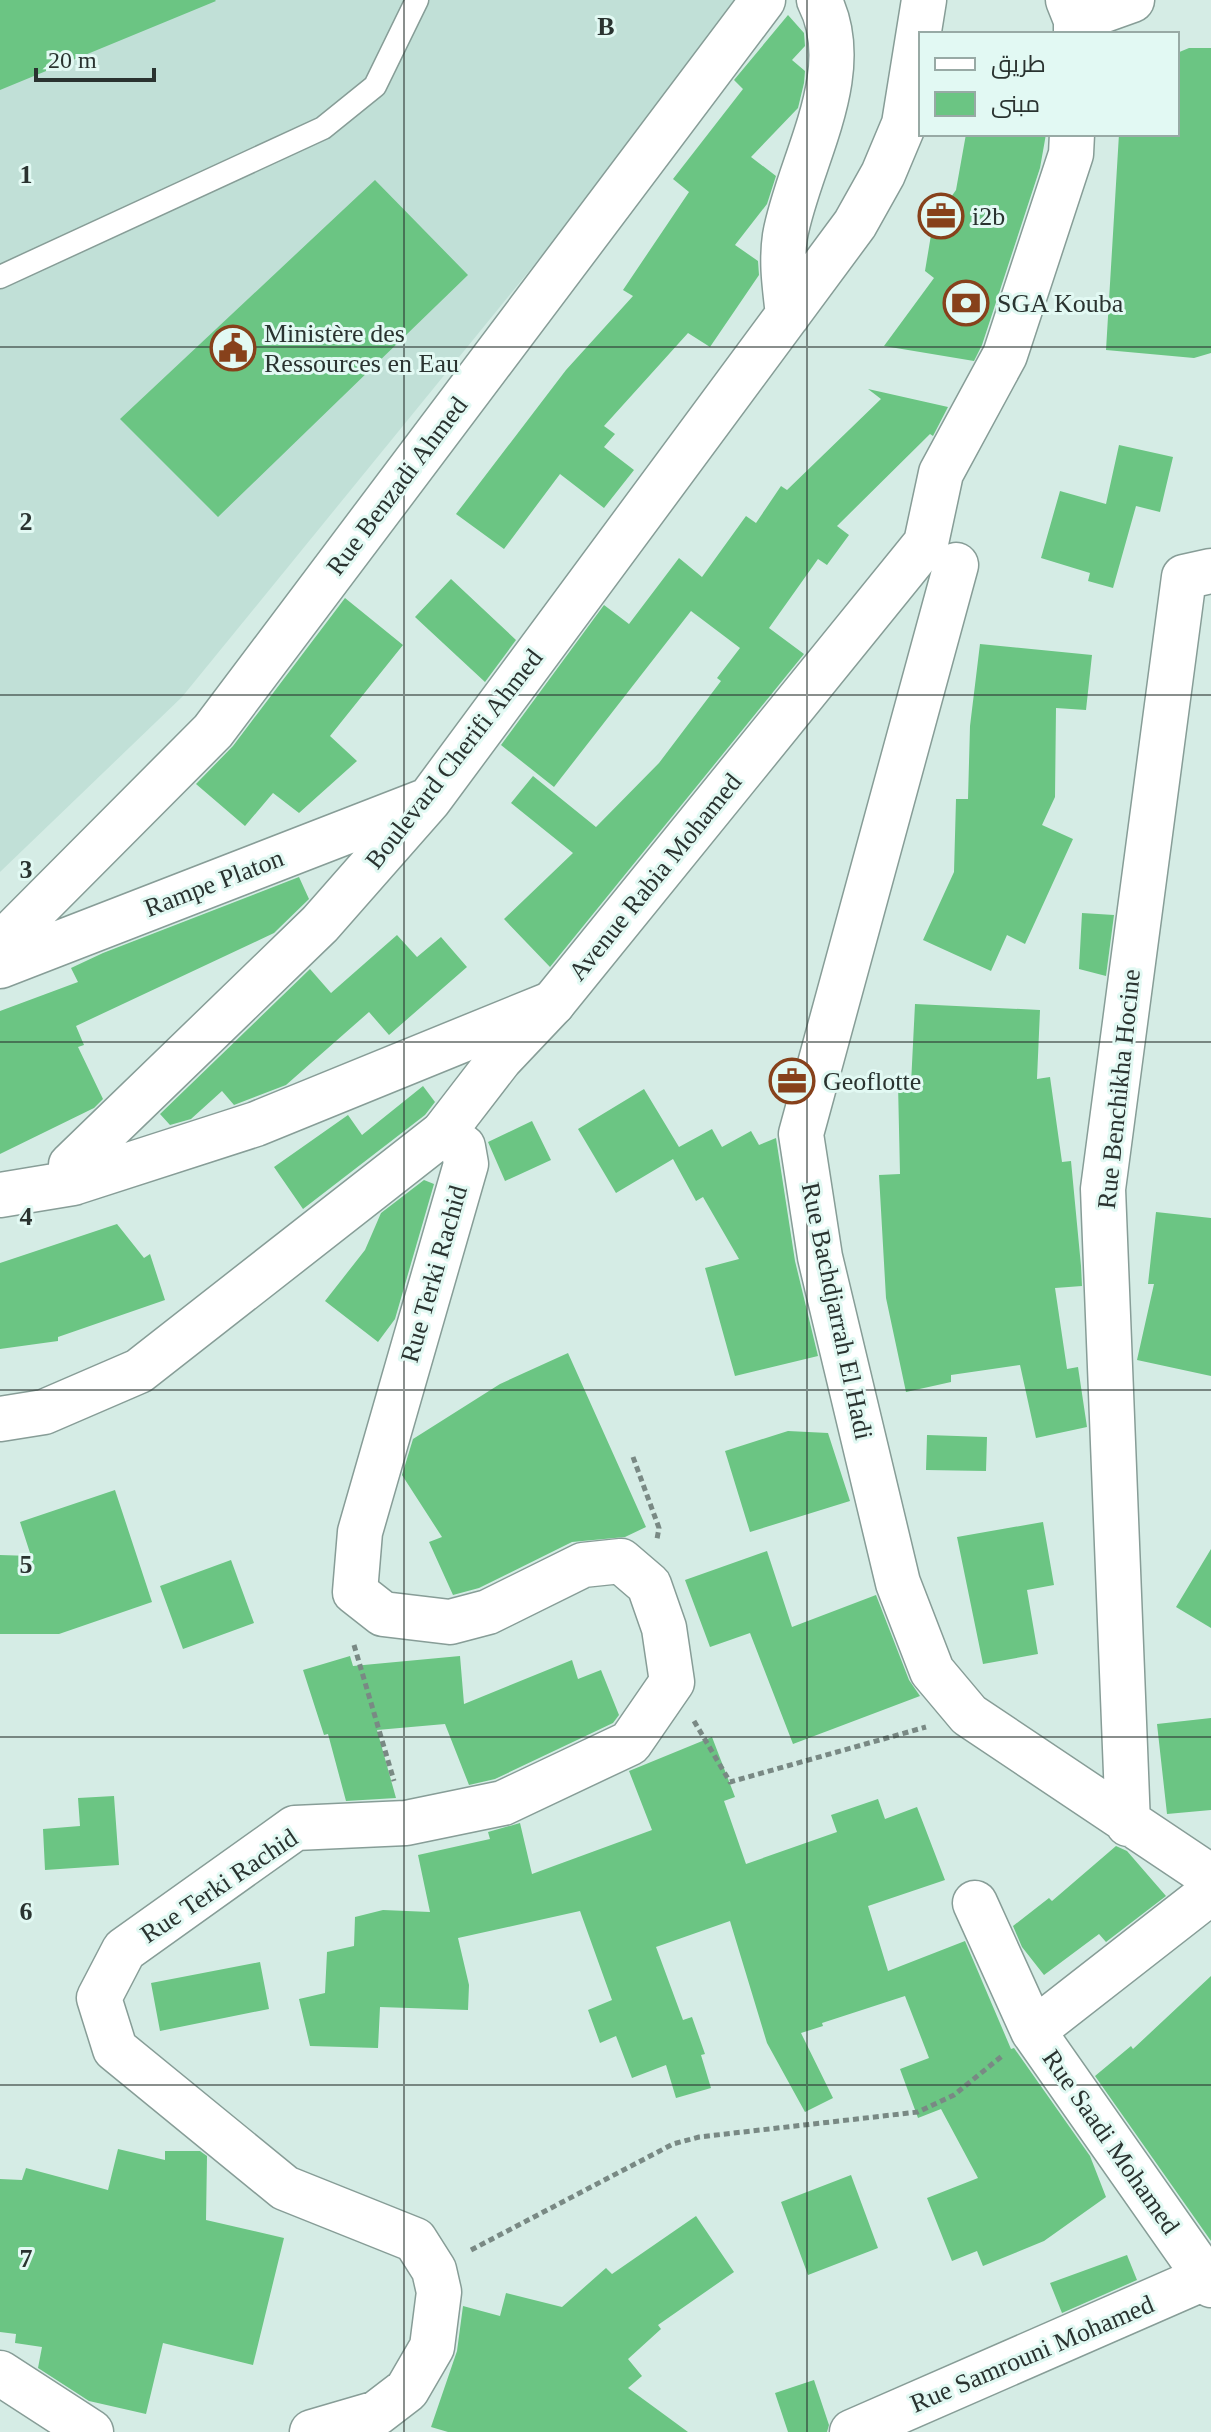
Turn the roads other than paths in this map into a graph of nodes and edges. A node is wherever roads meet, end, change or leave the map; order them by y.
1 (417, 0) edge
2 (763, 0) edge
3 (819, 0) edge
4 (924, 0) edge
5 (1132, 0) edge
6 (1073, 18) edge
7 (1072, 136) edge
8 (0, 277) edge
9 (788, 315) junction
10 (956, 565) dead end
11 (1211, 571) edge
12 (429, 800) junction
13 (0, 945) edge
14 (0, 966) edge
15 (553, 1003) junction
16 (443, 1133) junction
17 (73, 1183) junction
18 (0, 1195) edge
19 (0, 1419) edge
20 (1128, 1824) junction
21 (1211, 1877) edge
22 (1211, 1892) edge
23 (975, 1903) dead end
24 (1033, 2031) junction
25 (1210, 2280) edge
26 (0, 2373) edge
27 (75, 2428) edge
28 (312, 2432) edge
29 (852, 2432) edge

1 - 8 lane
2 - 13 street, Rue Benzadi Ahmed
3 - 9 street
4 - 9 street, Boulevard Cherifi Ahmed
5 - 6 street
7 - 15 street, Avenue Rabia Mohamed
9 - 12 street, Boulevard Cherifi Ahmed
10 - 20 street, Rue Bachdjarrah El Hadi
11 - 20 street, Rue Benchikha Hocine
12 - 14 street, Rampe Platon
12 - 17 street, Boulevard Cherifi Ahmed
15 - 16 street, Avenue Rabia Mohamed
15 - 17 street
16 - 19 street, Avenue Rabia Mohamed
16 - 28 street, Rue Terki Rachid
17 - 18 street
20 - 21 street, Rue Bachdjarrah El Hadi
22 - 24 street, Rue Saadi Mohamed
23 - 24 street
24 - 25 street, Rue Saadi Mohamed
25 - 29 street, Rue Samrouni Mohamed
26 - 27 street

